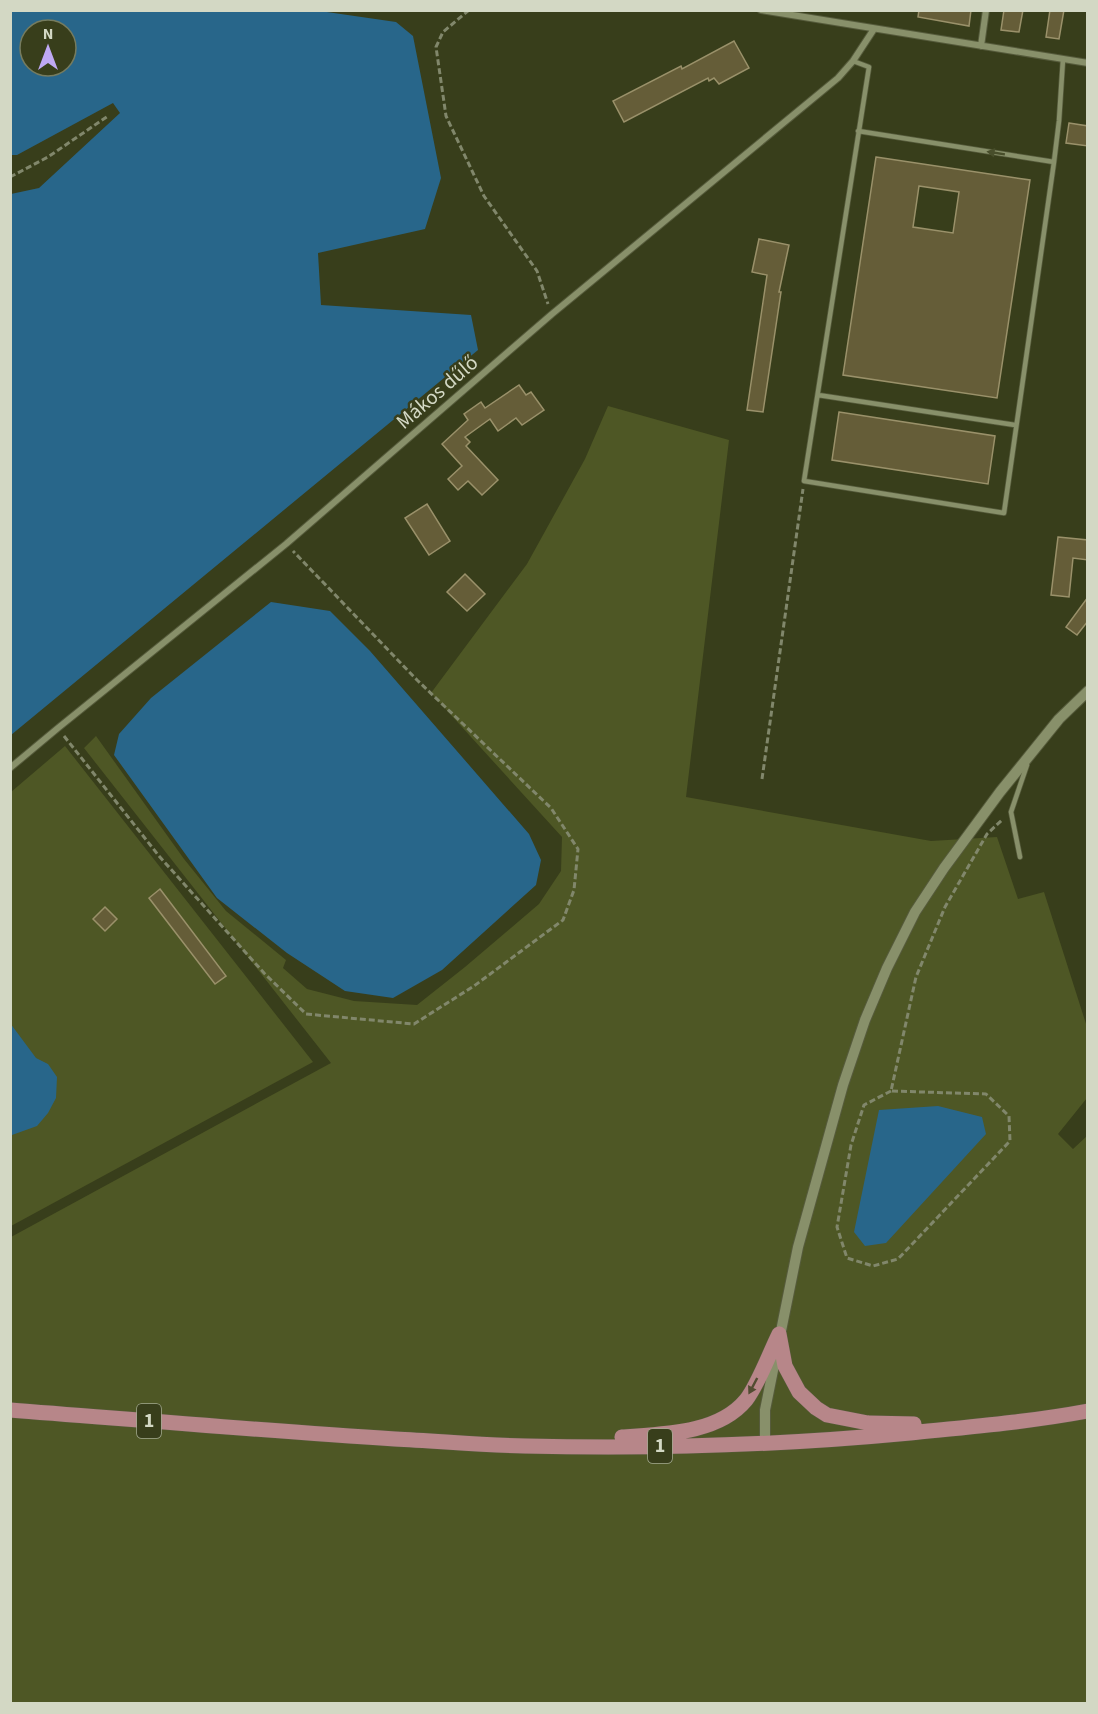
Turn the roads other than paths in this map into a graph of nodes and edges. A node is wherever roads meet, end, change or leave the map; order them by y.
1 (986, 10) edge
2 (765, 11) edge
3 (874, 29) junction
4 (981, 46) junction
5 (1063, 59) junction
6 (853, 61) junction
7 (1088, 63) edge
8 (858, 131) junction
9 (1054, 162) junction
10 (818, 395) junction
11 (1015, 425) junction
12 (1088, 691) edge
13 (1031, 754) junction
14 (10, 768) edge
15 (1020, 857) dead end
16 (779, 1334) junction
17 (10, 1410) edge
18 (1088, 1411) edge
19 (871, 1430) junction
20 (765, 1442) junction
21 (556, 1446) junction

1 - 4 street
2 - 3 street
3 - 4 street
3 - 6 street, Mákos dűlő
4 - 5 street
5 - 7 street
5 - 9 lane
6 - 8 lane
6 - 14 street, Mákos dűlő
9 -> 8 lane
8 - 10 lane
9 - 11 lane
10 - 11 lane
10 - 11 lane
12 - 13 street
13 - 15 lane
13 - 16 street
16 - 19 main road
16 - 20 street
16 -> 21 main road
17 - 21 main road, 1
18 - 19 main road, 1
19 - 20 main road, 1
20 - 21 main road, 1

